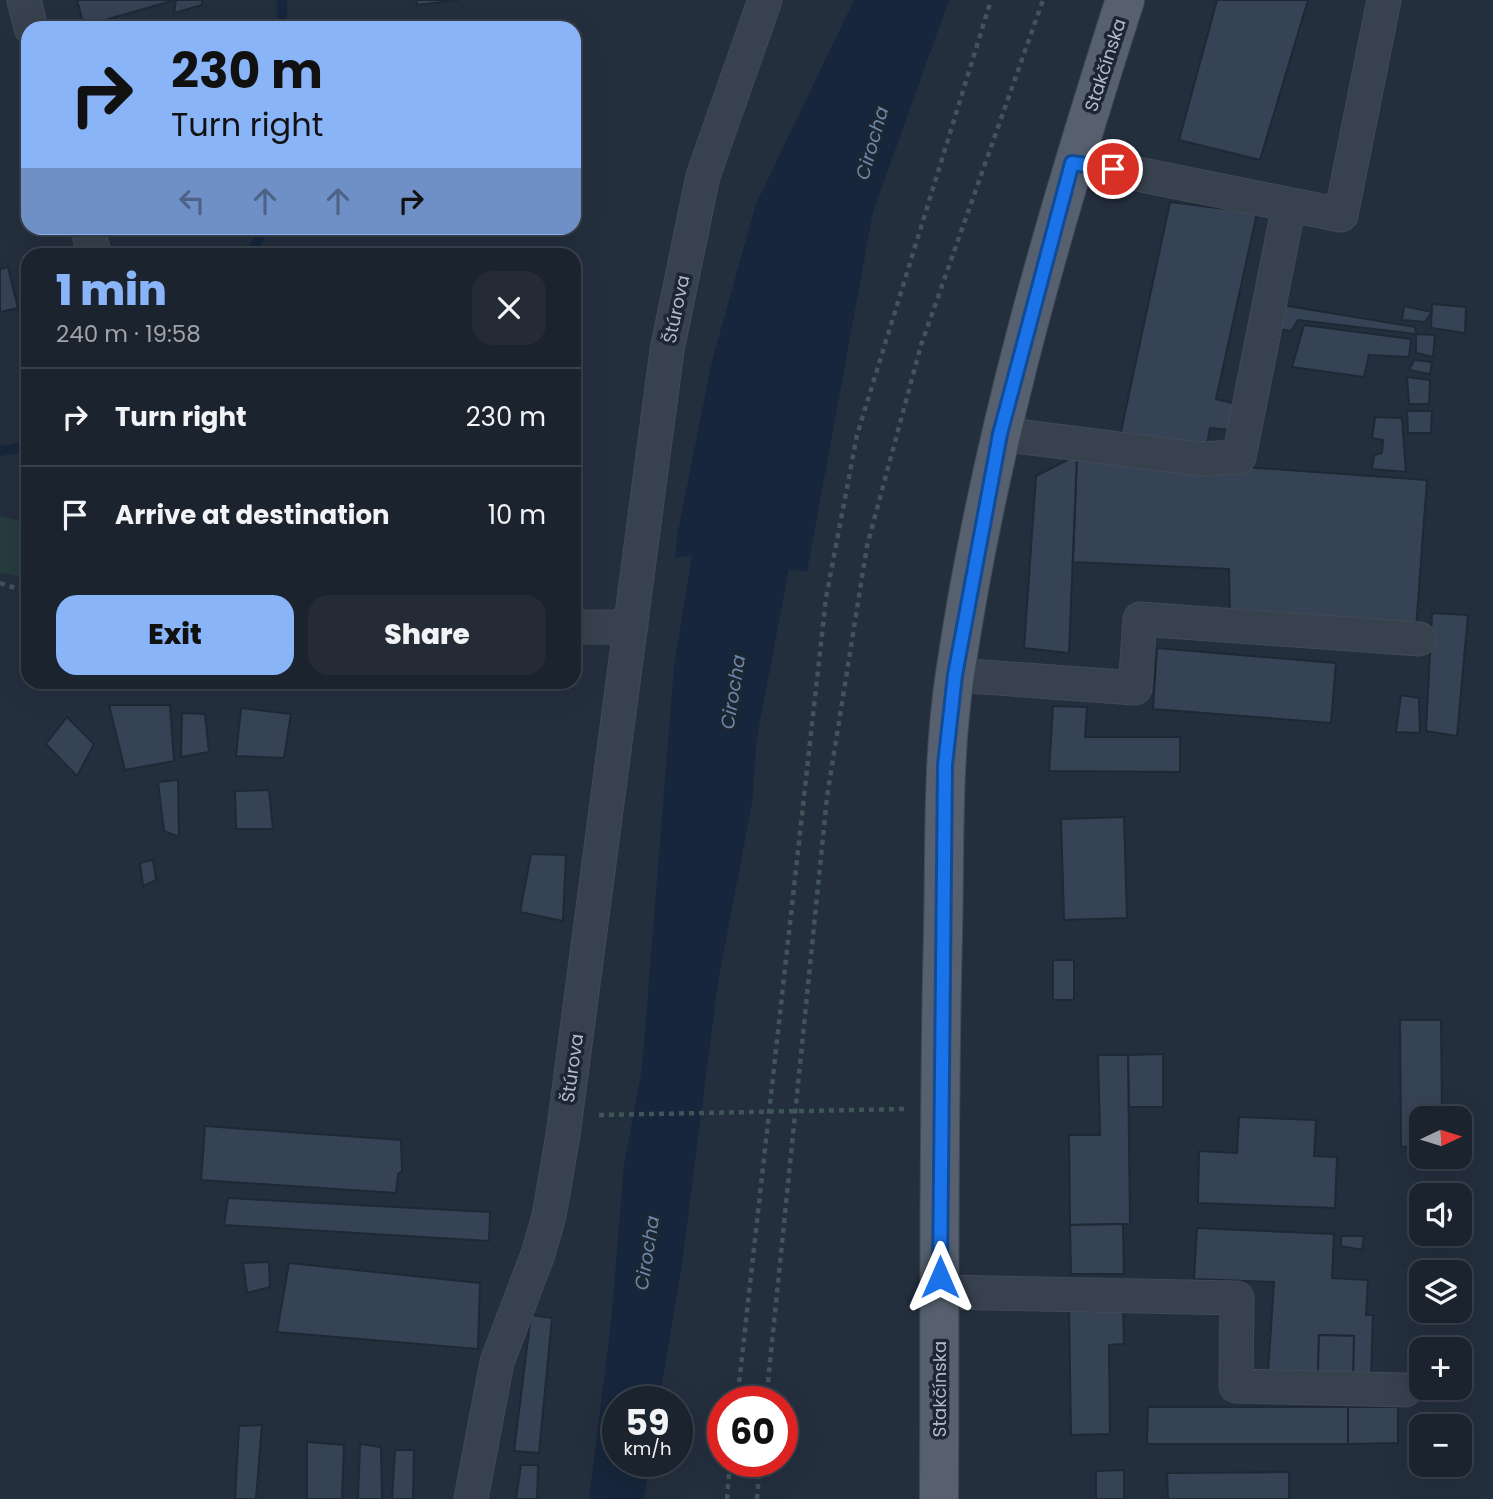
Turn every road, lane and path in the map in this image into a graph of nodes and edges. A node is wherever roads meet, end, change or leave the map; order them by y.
1 (24, 0) edge
2 (765, 0) edge
3 (991, 0) edge
4 (1044, 0) edge
5 (1125, 0) edge
6 (1384, 0) edge
7 (30, 21) edge
8 (1073, 161) junction
9 (1289, 205) junction
10 (1000, 434) junction
11 (0, 583) edge
12 (21, 590) edge
13 (581, 627) edge
14 (631, 627) junction
15 (1419, 639) dead end
16 (955, 675) junction
17 (896, 1109) dead end
18 (796, 1111) junction
19 (767, 1112) junction
20 (630, 1116) dead end
21 (940, 1292) junction
22 (739, 1386) edge
23 (768, 1386) edge
24 (1405, 1390) dead end
25 (729, 1477) edge
26 (759, 1477) edge
27 (471, 1499) edge
28 (727, 1499) edge
29 (757, 1499) edge
30 (939, 1499) edge

1 - 7 street
2 - 14 street, Štúrova
3 - 19 path
4 - 18 path
5 - 8 main road, Stakčínska
6 - 9 street
8 - 9 street
8 - 10 main road, Stakčínska
9 - 10 street
10 - 16 main road, Stakčínska
11 - 12 path
13 - 14 street
14 - 27 street, Štúrova
15 - 16 street
16 - 21 main road, Stakčínska
17 - 18 path
18 - 19 path
18 - 23 path
19 - 20 path
19 - 22 path
21 - 24 street
21 - 30 main road, Stakčínska
25 - 28 path
26 - 29 path

